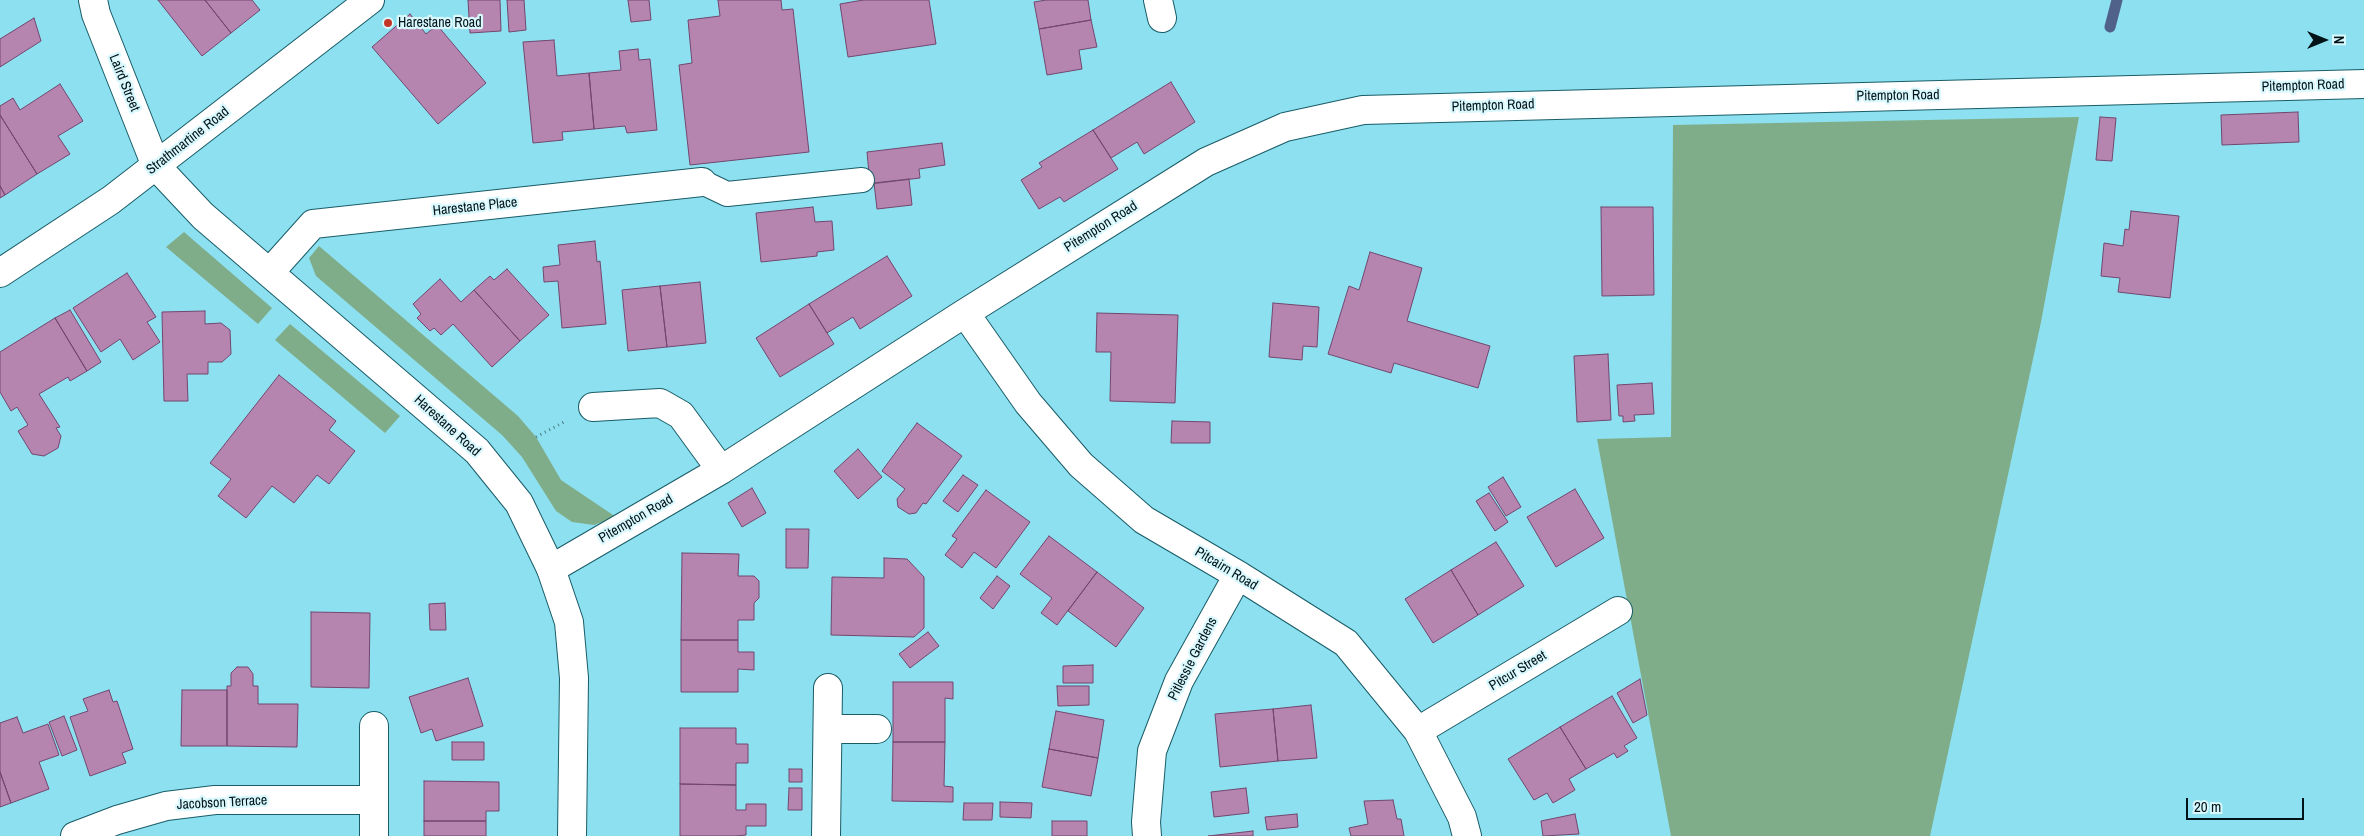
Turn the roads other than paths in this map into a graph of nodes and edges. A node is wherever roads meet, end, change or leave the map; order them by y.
1 (93, 0) edge
2 (370, 0) edge
3 (2364, 84) edge
4 (156, 166) junction
5 (862, 180) dead end
6 (702, 182) joint
7 (270, 272) junction
8 (0, 273) edge
9 (965, 313) junction
10 (593, 407) dead end
11 (721, 470) junction
12 (550, 569) junction
13 (1238, 575) junction
14 (1618, 611) dead end
15 (828, 688) dead end
16 (374, 726) dead end
17 (828, 728) junction
18 (877, 729) dead end
19 (1418, 731) junction
20 (374, 800) junction
21 (75, 836) edge
22 (374, 836) edge
23 (572, 836) edge
24 (826, 836) edge
25 (1147, 836) edge
26 (1467, 836) edge

1 - 4 street, Laird Street
2 - 4 street, Strathmartine Road
3 - 9 street, Pitempton Road
4 - 7 street, Harestane Road
4 - 8 street, Strathmartine Road
5 - 6 lane
6 - 7 street, Harestane Place
7 - 12 street, Harestane Road
9 - 11 street, Pitempton Road
9 - 13 street, Pitcairn Road
10 - 11 street
11 - 12 street, Pitempton Road
12 - 23 street, Harestane Road
13 - 19 street, Pitcairn Road
13 - 25 street, Pitlessie Gardens
14 - 19 street, Pitcur Street
15 - 17 street
16 - 20 street
17 - 18 street
17 - 24 street
19 - 26 street, Pitcairn Road
20 - 21 street, Jacobson Terrace
20 - 22 street

